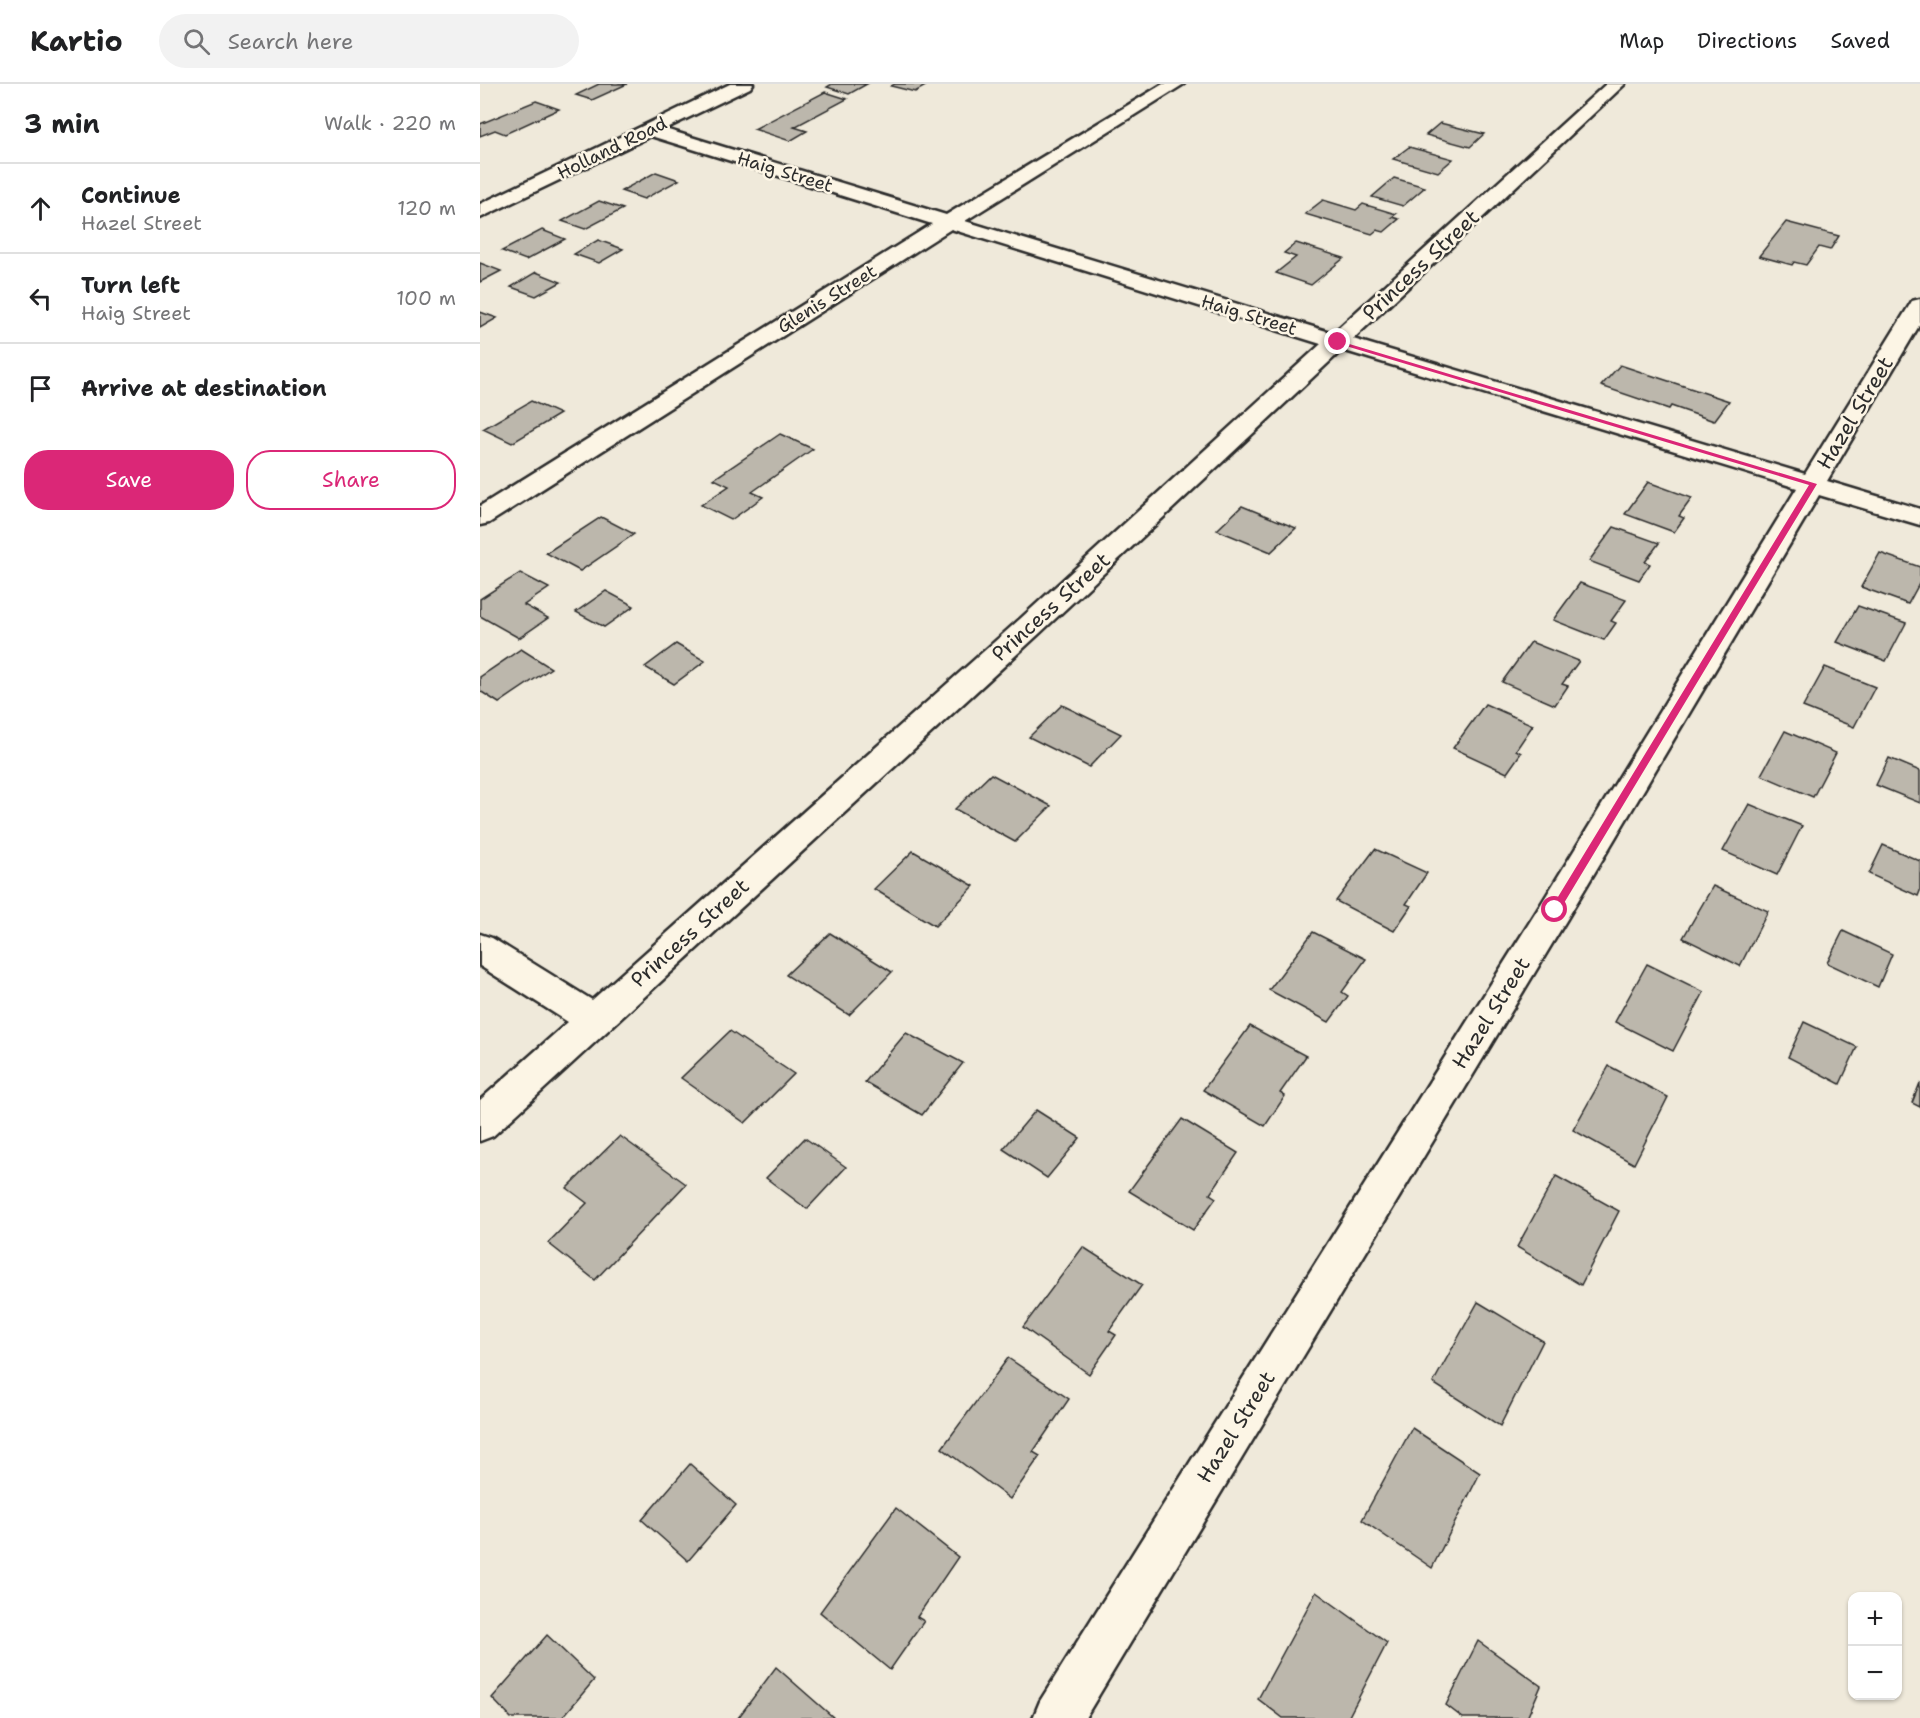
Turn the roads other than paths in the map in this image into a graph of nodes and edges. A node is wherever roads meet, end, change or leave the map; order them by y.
1 (744, 84) edge
2 (1175, 84) edge
3 (1616, 84) edge
4 (649, 130) junction
5 (480, 212) edge
6 (949, 222) junction
7 (1920, 306) edge
8 (1338, 342) junction
9 (1813, 484) junction
10 (480, 517) edge
11 (1920, 517) edge
12 (480, 948) edge
13 (594, 1020) junction
14 (480, 1124) edge
15 (1057, 1718) edge

1 - 4 street, Holland Road
2 - 6 street, Glenis Street
3 - 8 street, Princess Street
4 - 5 street, Holland Road
4 - 6 street, Haig Street
6 - 8 street, Haig Street
6 - 10 street, Glenis Street
7 - 9 street, Hazel Street
8 - 9 street, Haig Street
8 - 13 street, Princess Street
9 - 11 street, Haig Street
9 - 15 street, Hazel Street
12 - 13 street
13 - 14 street, Princess Street

